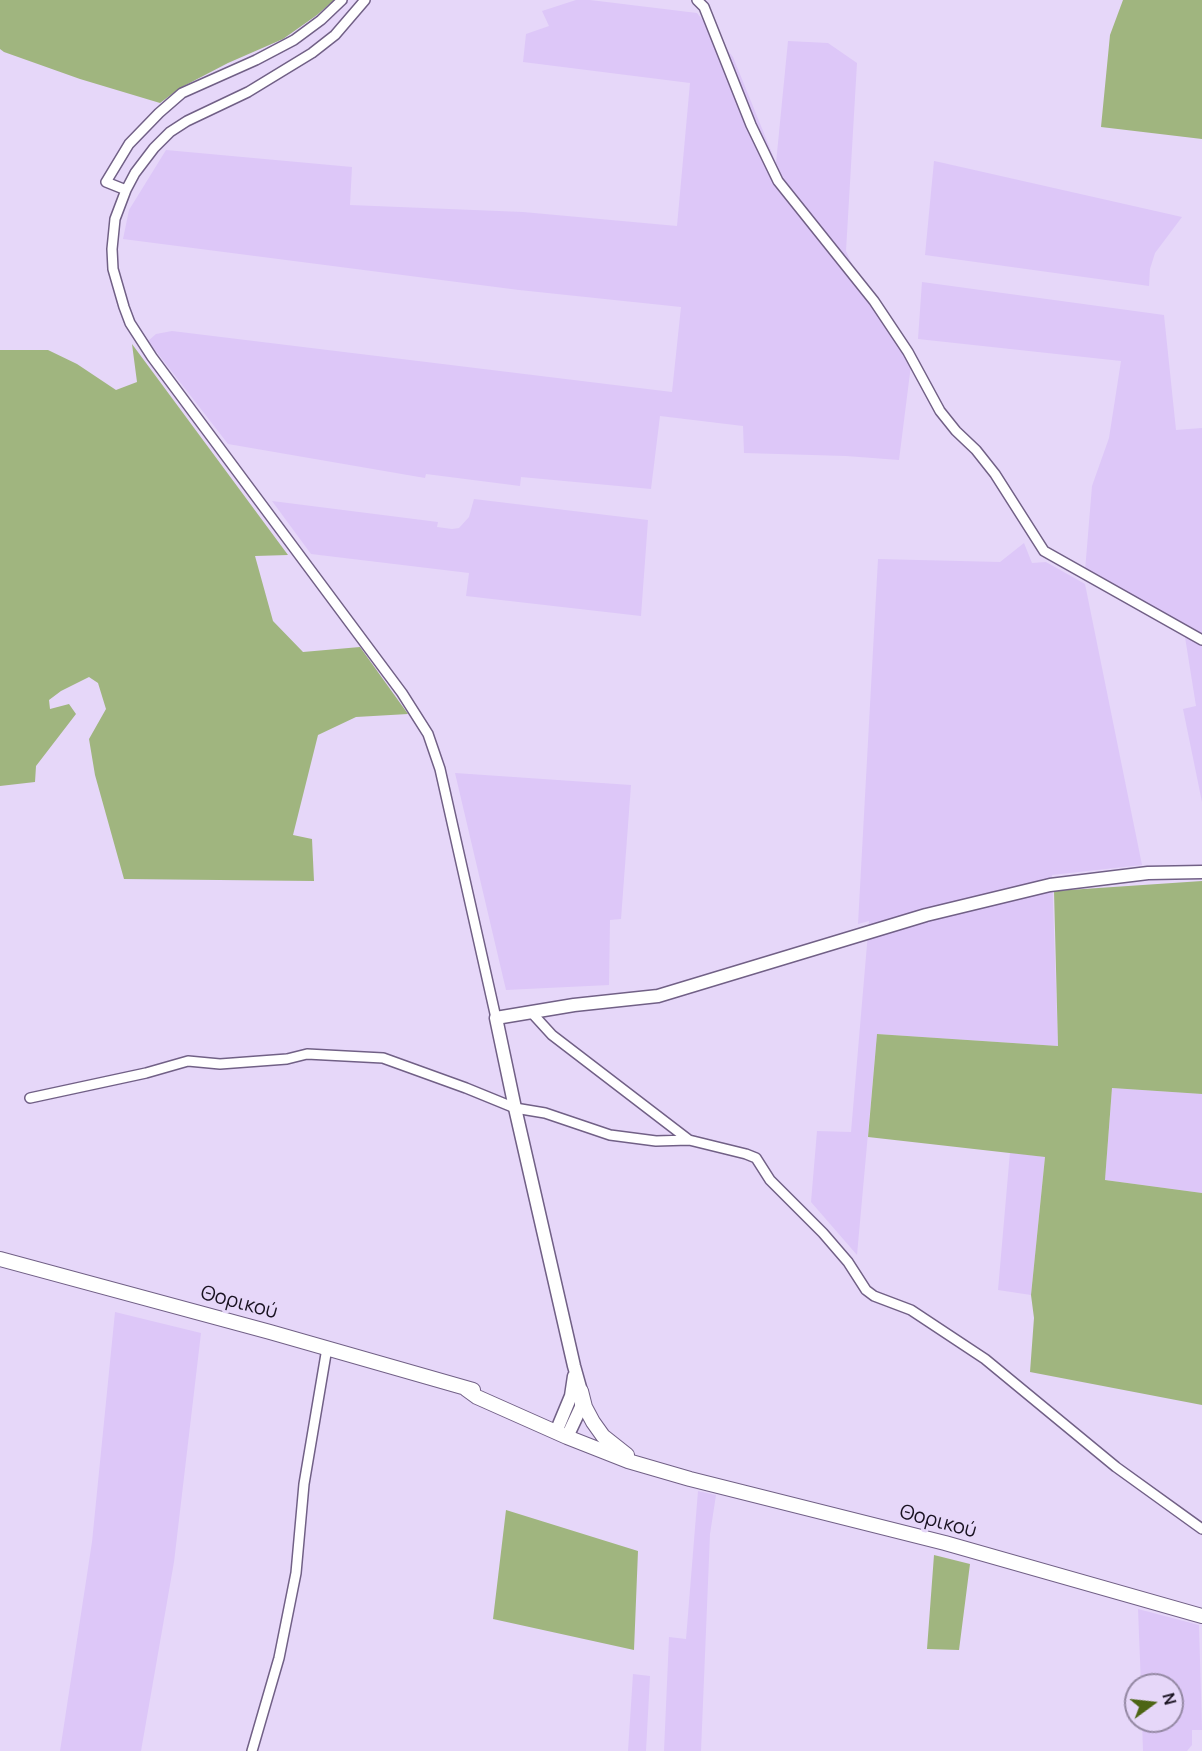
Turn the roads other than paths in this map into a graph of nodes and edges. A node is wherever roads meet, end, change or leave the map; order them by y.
1 (342, 0) edge
2 (365, 0) edge
3 (697, 0) edge
4 (126, 190) junction
5 (1202, 640) edge
6 (1202, 872) edge
7 (531, 1012) junction
8 (496, 1018) junction
9 (30, 1098) dead end
10 (515, 1108) junction
11 (688, 1140) junction
12 (0, 1259) edge
13 (327, 1348) junction
14 (574, 1366) junction
15 (581, 1391) junction
16 (564, 1430) junction
17 (629, 1456) junction
18 (663, 1471) junction
19 (1202, 1529) edge
20 (1202, 1616) edge
21 (252, 1751) edge

1 - 4 street
2 - 4 street
3 - 5 street
4 - 8 street
6 - 7 street
7 - 8 street
7 - 11 street
8 - 10 street
9 - 10 street
10 - 11 street
10 - 14 street
11 - 19 street
12 - 13 main road, Θορικού
13 - 16 main road, Θορικού
13 - 21 street
14 - 15 street
14 - 16 street
15 - 16 street
15 - 17 main road
16 - 17 main road, Θορικού
16 - 18 main road, Θορικού
17 - 18 main road, Θορικού
18 - 20 main road, Θορικού

